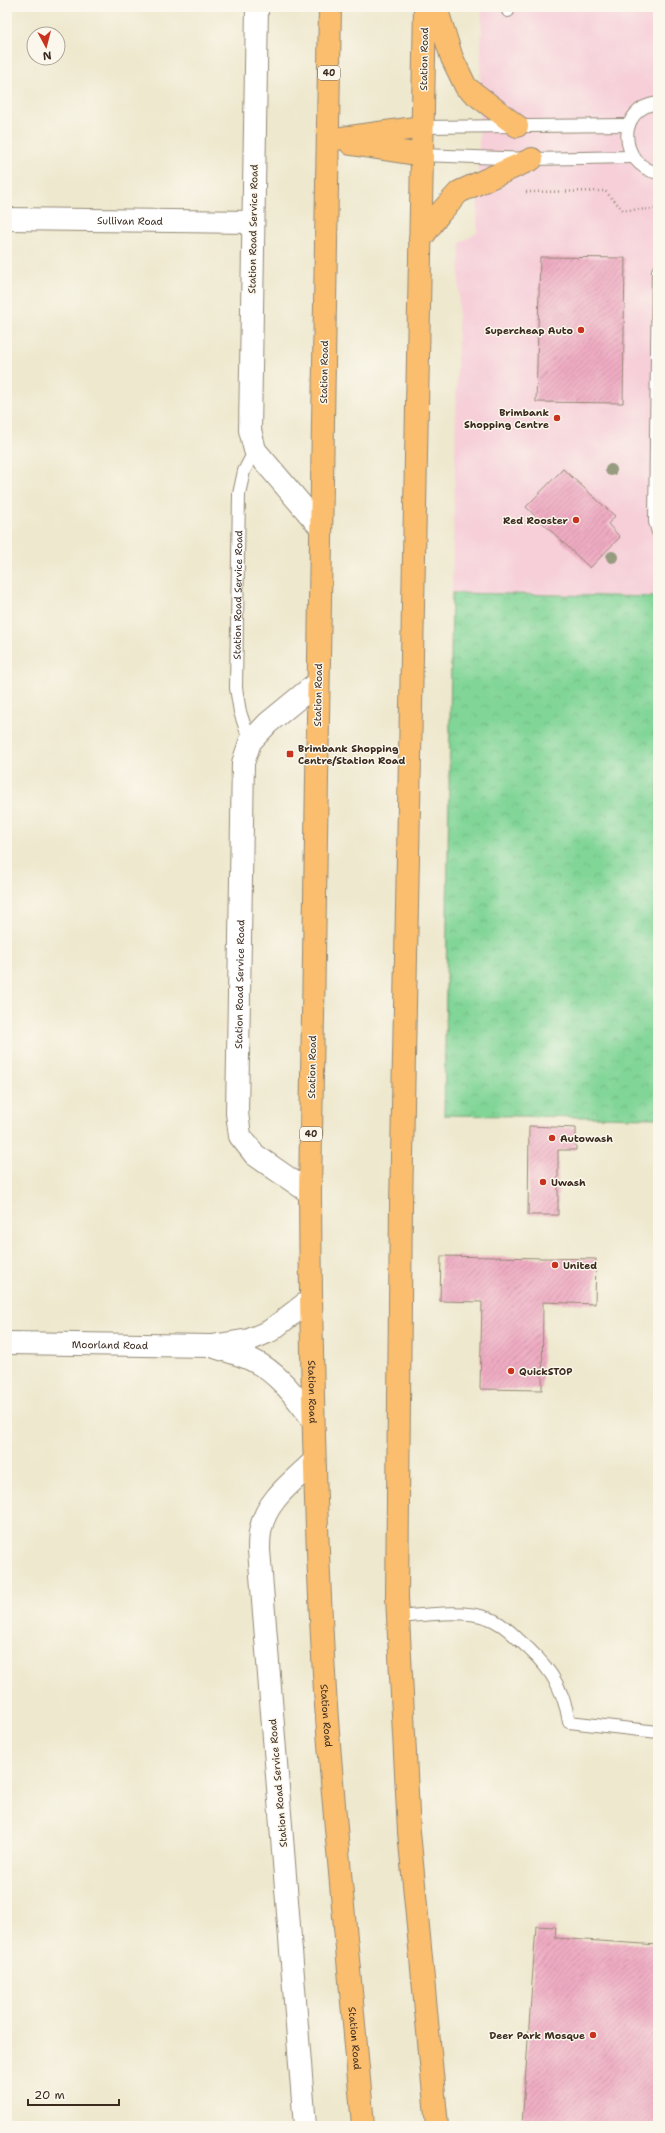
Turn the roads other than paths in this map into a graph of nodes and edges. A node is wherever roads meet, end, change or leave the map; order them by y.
1 (257, 7) edge
2 (330, 7) edge
3 (425, 7) edge
4 (436, 7) edge
5 (658, 103) edge
6 (629, 125) junction
7 (517, 126) junction
8 (422, 127) junction
9 (328, 140) junction
10 (422, 155) junction
11 (632, 157) junction
12 (532, 158) junction
13 (658, 173) edge
14 (7, 219) edge
15 (253, 222) junction
16 (420, 240) junction
17 (658, 271) edge
18 (255, 450) junction
19 (321, 528) junction
20 (658, 532) edge
21 (318, 682) junction
22 (250, 742) junction
23 (310, 1193) junction
24 (310, 1300) junction
25 (7, 1343) edge
26 (212, 1346) junction
27 (313, 1420) junction
28 (314, 1461) junction
29 (398, 1616) junction
30 (658, 1732) edge
31 (305, 2126) edge
32 (363, 2126) edge
33 (437, 2126) edge

1 - 15 street, Station Road Service Road
2 - 9 main road, Station Road / 40
3 - 8 main road, Station Road
4 - 7 main road
5 - 6 lane
6 - 7 lane
6 - 11 lane
7 - 8 lane
8 - 9 main road
8 - 10 main road, Station Road
9 - 10 main road
9 - 19 main road, Station Road / 40
10 - 12 lane
10 - 16 main road, Station Road
11 - 12 lane
11 - 13 lane
12 - 16 main road
14 - 15 street, Sullivan Road
15 - 18 street, Station Road Service Road
16 - 29 main road, Station Road
17 - 20 lane
18 - 19 street, Station Road Service Road
18 - 22 lane, Station Road Service Road
19 - 21 main road, Station Road / 40
21 - 22 street, Station Road Service Road
21 - 23 main road, Station Road / 40
22 - 23 street, Station Road Service Road
23 - 24 main road, Station Road / 40
24 - 26 street, Moorland Road
24 - 27 main road, Station Road / 40
25 - 26 street, Moorland Road
26 - 27 street, Moorland Road
27 - 28 main road, Station Road / 40
28 - 31 street, Station Road Service Road
28 - 32 main road, Station Road / 40
29 - 30 lane
29 - 33 main road, Station Road

